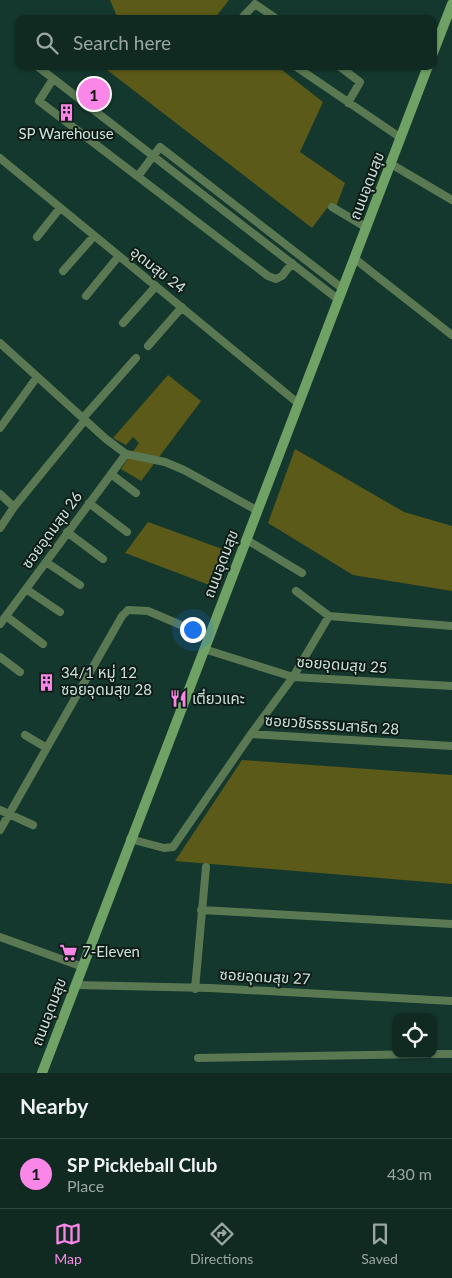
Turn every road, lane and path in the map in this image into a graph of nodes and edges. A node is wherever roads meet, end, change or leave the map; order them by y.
1 (452, 4) edge
2 (245, 15) edge
3 (271, 15) edge
4 (437, 43) edge
5 (42, 70) edge
6 (301, 70) edge
7 (344, 70) edge
8 (426, 70) edge
9 (53, 79) junction
10 (348, 103) junction
11 (401, 138) junction
12 (153, 156) junction
13 (0, 158) edge
14 (391, 164) junction
15 (138, 176) junction
16 (452, 200) edge
17 (332, 207) dead end
18 (60, 208) junction
19 (367, 228) junction
20 (94, 236) junction
21 (37, 237) dead end
22 (118, 257) junction
23 (303, 258) junction
24 (355, 259) junction
25 (294, 265) junction
26 (63, 271) dead end
27 (156, 286) junction
28 (343, 289) junction
29 (86, 296) dead end
30 (339, 300) junction
31 (182, 307) junction
32 (123, 323) dead end
33 (452, 335) edge
34 (1, 345) edge
35 (148, 346) dead end
36 (136, 358) dead end
37 (37, 377) junction
38 (299, 404) junction
39 (84, 419) junction
40 (0, 428) edge
41 (126, 454) junction
42 (111, 474) junction
43 (0, 494) edge
44 (136, 494) dead end
45 (89, 503) junction
46 (14, 507) junction
47 (258, 511) junction
48 (0, 528) edge
49 (67, 532) junction
50 (127, 532) dead end
51 (247, 540) junction
52 (103, 559) dead end
53 (46, 562) junction
54 (302, 573) dead end
55 (80, 585) dead end
56 (26, 589) junction
57 (296, 591) dead end
58 (60, 612) dead end
59 (6, 616) junction
60 (329, 616) junction
61 (0, 624) edge
62 (452, 626) edge
63 (209, 637) junction
64 (43, 644) dead end
65 (204, 649) junction
66 (0, 657) edge
67 (20, 672) dead end
68 (293, 677) junction
69 (452, 686) edge
70 (251, 734) junction
71 (26, 735) dead end
72 (452, 746) edge
73 (45, 748) junction
74 (0, 810) edge
75 (9, 815) junction
76 (32, 825) dead end
77 (0, 830) edge
78 (130, 839) junction
79 (206, 867) dead end
80 (201, 910) junction
81 (452, 924) edge
82 (0, 937) edge
83 (82, 967) junction
84 (76, 986) junction
85 (195, 989) junction
86 (452, 1001) edge
87 (437, 1054) edge
88 (452, 1054) edge
89 (392, 1055) edge
90 (198, 1058) dead end
91 (42, 1073) edge

1 - 4 main road
2 - 3 street
5 - 9 street
6 - 10 street
7 - 10 street
8 - 11 main road, ถนนอุดมสุข
9 - 12 street
9 - 15 street
10 - 11 street
11 - 14 main road, ถนนอุดมสุข
12 - 15 street
12 - 23 street
12 - 25 street
13 - 18 street, อุดมสุข 24
14 - 16 street
14 - 19 main road, ถนนอุดมสุข
15 - 25 street
17 - 19 street
18 - 20 street, อุดมสุข 24
18 - 21 street
19 - 24 main road, ถนนอุดมสุข
20 - 22 street, อุดมสุข 24
20 - 26 street
22 - 27 street, อุดมสุข 24
22 - 29 street
23 - 25 street
23 - 28 street
24 - 28 main road, ถนนอุดมสุข
24 - 33 street
25 - 30 street
27 - 31 street, อุดมสุข 24
27 - 32 street
28 - 30 main road, ถนนอุดมสุข
30 - 38 main road, ถนนอุดมสุข
31 - 35 street
31 - 38 street, อุดมสุข 24
34 - 37 street
36 - 39 street
37 - 39 street
37 - 40 street
38 - 47 main road, ถนนอุดมสุข
39 - 41 street
39 - 46 street
41 - 42 street, ซอยอุดมสุข 26
41 - 47 street
42 - 44 street
42 - 45 street, ซอยอุดมสุข 26
43 - 46 street
45 - 49 street, ซอยอุดมสุข 26
45 - 50 street
46 - 48 street
47 - 51 main road, ถนนอุดมสุข
49 - 52 street
49 - 53 street, ซอยอุดมสุข 26
51 - 54 street
51 - 63 main road, ถนนอุดมสุข
53 - 55 street
53 - 56 street, ซอยอุดมสุข 26
56 - 58 street
56 - 59 street, ซอยอุดมสุข 26
57 - 60 street
59 - 61 street, ซอยอุดมสุข 26
59 - 64 street
60 - 62 street
60 - 68 street, ซอยวชิรธรรมสาธิต 28
63 - 65 main road, ถนนอุดมสุข
63 - 73 street
65 - 68 street, ซอยอุดมสุข 25
65 - 78 main road, ถนนอุดมสุข
66 - 67 street
68 - 69 street, ซอยอุดมสุข 25
68 - 70 street, ซอยวชิรธรรมสาธิต 28
70 - 72 street, ซอยวชิรธรรมสาธิต 28
70 - 78 street
71 - 73 street
73 - 75 street
74 - 75 street
75 - 76 street
75 - 77 street
78 - 83 main road, ถนนอุดมสุข
79 - 80 street
80 - 81 street
80 - 85 street
82 - 83 street
83 - 84 main road, ถนนอุดมสุข
84 - 85 street, ซอยอุดมสุข 27
84 - 91 main road, ถนนอุดมสุข
85 - 86 street, ซอยอุดมสุข 27
87 - 88 street
89 - 90 street

